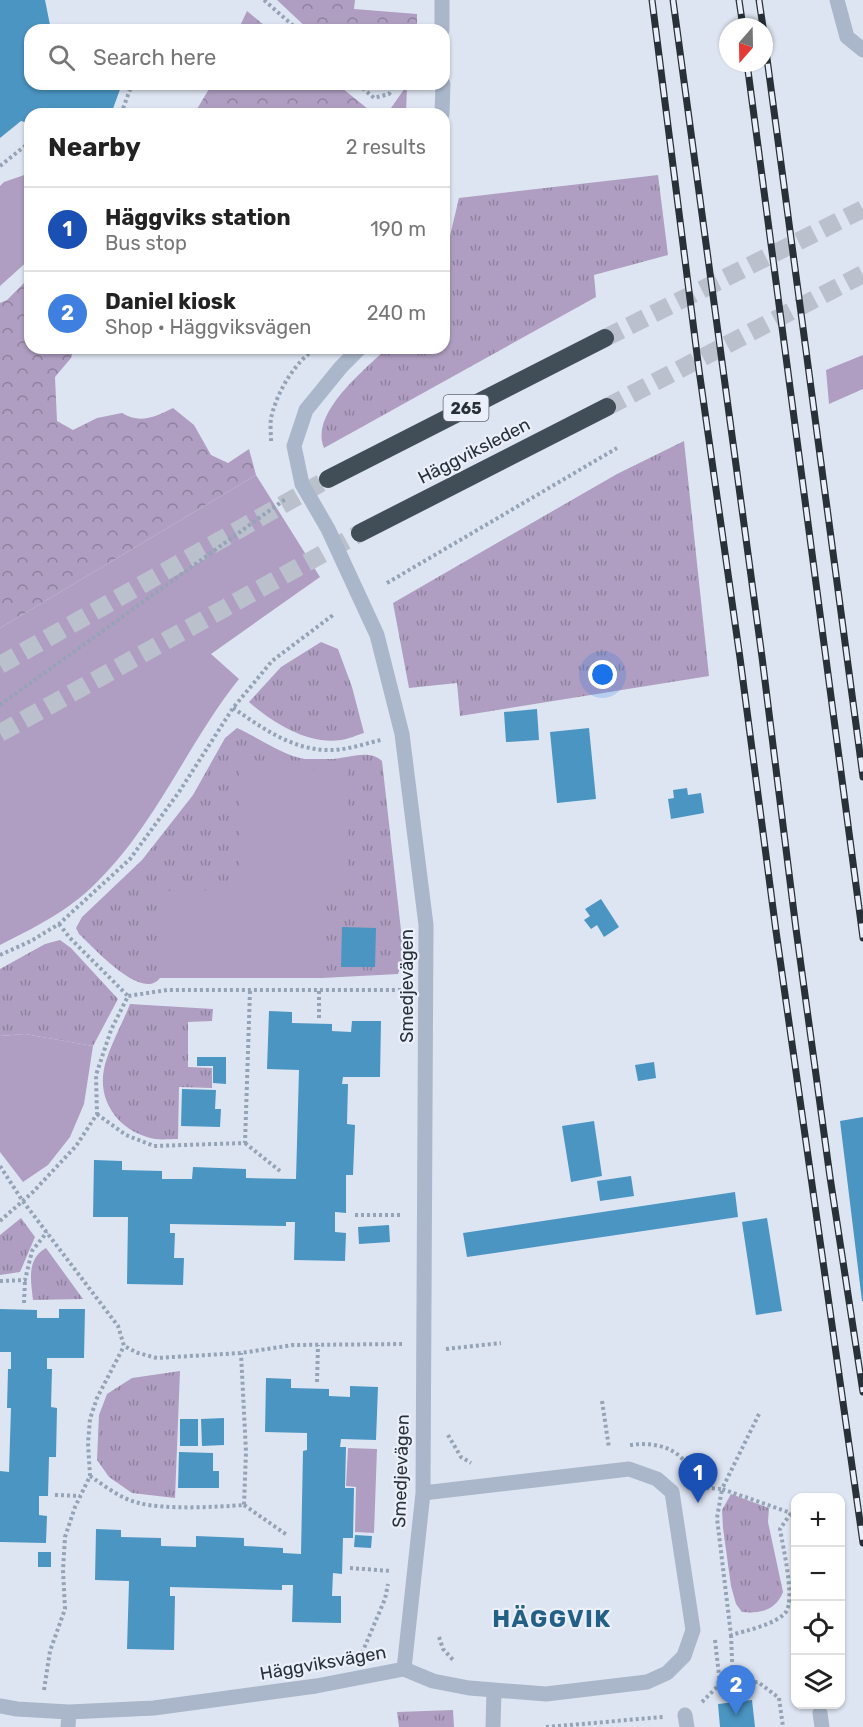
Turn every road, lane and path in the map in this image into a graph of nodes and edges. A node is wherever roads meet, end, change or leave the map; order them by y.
1 (264, 0) edge
2 (442, 0) edge
3 (837, 0) edge
4 (291, 24) edge
5 (442, 24) edge
6 (863, 50) edge
7 (130, 90) edge
8 (365, 90) edge
9 (391, 90) edge
10 (443, 90) edge
11 (123, 108) edge
12 (442, 108) edge
13 (24, 147) edge
14 (0, 166) edge
15 (605, 338) tunnel mouth
16 (310, 354) edge
17 (354, 354) edge
18 (608, 407) tunnel mouth
19 (618, 448) dead end
20 (270, 449) dead end
21 (328, 479) tunnel mouth
22 (286, 488) dead end
23 (290, 496) junction
24 (294, 505) dead end
25 (360, 533) tunnel mouth
26 (387, 584) dead end
27 (333, 615) dead end
28 (0, 705) edge
29 (233, 708) junction
30 (402, 734) junction
31 (59, 924) junction
32 (0, 956) edge
33 (408, 982) dead end
34 (250, 990) junction
35 (319, 990) junction
36 (128, 996) junction
37 (319, 1018) dead end
38 (97, 1114) junction
39 (245, 1143) junction
40 (0, 1166) edge
41 (280, 1171) dead end
42 (22, 1200) junction
43 (355, 1215) dead end
44 (405, 1215) dead end
45 (0, 1221) edge
46 (47, 1232) junction
47 (25, 1280) junction
48 (0, 1281) edge
49 (24, 1303) dead end
50 (501, 1342) dead end
51 (318, 1345) junction
52 (124, 1346) junction
53 (424, 1346) junction
54 (446, 1349) junction
55 (241, 1353) junction
56 (404, 1355) dead end
57 (446, 1360) dead end
58 (317, 1382) dead end
59 (602, 1401) dead end
60 (759, 1414) dead end
61 (447, 1426) dead end
62 (621, 1446) dead end
63 (615, 1447) dead end
64 (609, 1448) junction
65 (598, 1449) dead end
66 (477, 1464) dead end
67 (90, 1476) junction
68 (695, 1487) junction
69 (723, 1489) junction
70 (423, 1492) junction
71 (672, 1492) junction
72 (55, 1496) dead end
73 (80, 1496) junction
74 (244, 1505) junction
75 (791, 1512) edge
76 (791, 1515) edge
77 (287, 1536) dead end
78 (393, 1561) dead end
79 (350, 1568) dead end
80 (391, 1571) junction
81 (731, 1635) junction
82 (439, 1637) dead end
83 (362, 1653) dead end
84 (458, 1662) dead end
85 (404, 1669) junction
86 (734, 1683) junction
87 (44, 1690) dead end
88 (494, 1691) junction
89 (0, 1706) edge
90 (68, 1719) edge
91 (686, 1721) edge
92 (493, 1727) edge
93 (546, 1727) edge
94 (783, 1727) edge

1 - 4 path
2 - 5 street
3 - 6 street
7 - 11 path
8 - 9 path
10 - 12 street
13 - 14 path
15 - 21 highway, 265
16 - 20 path
17 - 30 street, Smedjevägen
18 - 25 highway, Häggviksleden
19 - 26 path
22 - 23 path
23 - 24 path
23 - 28 path
27 - 29 path
29 - 30 path
29 - 31 path
30 - 53 street, Smedjevägen
31 - 32 path
31 - 36 path
33 - 35 path
34 - 35 path
34 - 36 path
34 - 39 path
35 - 37 path
36 - 38 path
38 - 39 path
38 - 42 path
39 - 41 path
40 - 42 path
42 - 45 path
42 - 46 path
43 - 44 path
46 - 47 path
46 - 52 path
47 - 48 path
47 - 49 path
50 - 54 path
51 - 55 path
51 - 56 path
51 - 58 path
52 - 55 path
52 - 67 path
53 - 54 path
53 - 70 street, Smedjevägen
54 - 57 path
55 - 74 path
59 - 64 path
60 - 69 path
61 - 66 path
62 - 68 path
63 - 64 path
64 - 65 path
67 - 73 path
67 - 74 path
68 - 69 path
68 - 71 path
69 - 75 path
69 - 81 path
70 - 71 street
70 - 85 street, Smedjevägen
71 - 88 street, Häggviksvägen
72 - 73 path
73 - 87 path
74 - 77 path
76 - 81 path
78 - 80 path
79 - 80 path
80 - 83 path
81 - 86 path
82 - 84 path
85 - 88 street, Häggviksvägen
85 - 90 street, Häggviksvägen
86 - 91 path
86 - 94 path
88 - 92 street
89 - 90 street, Häggviksvägen
91 - 93 path

